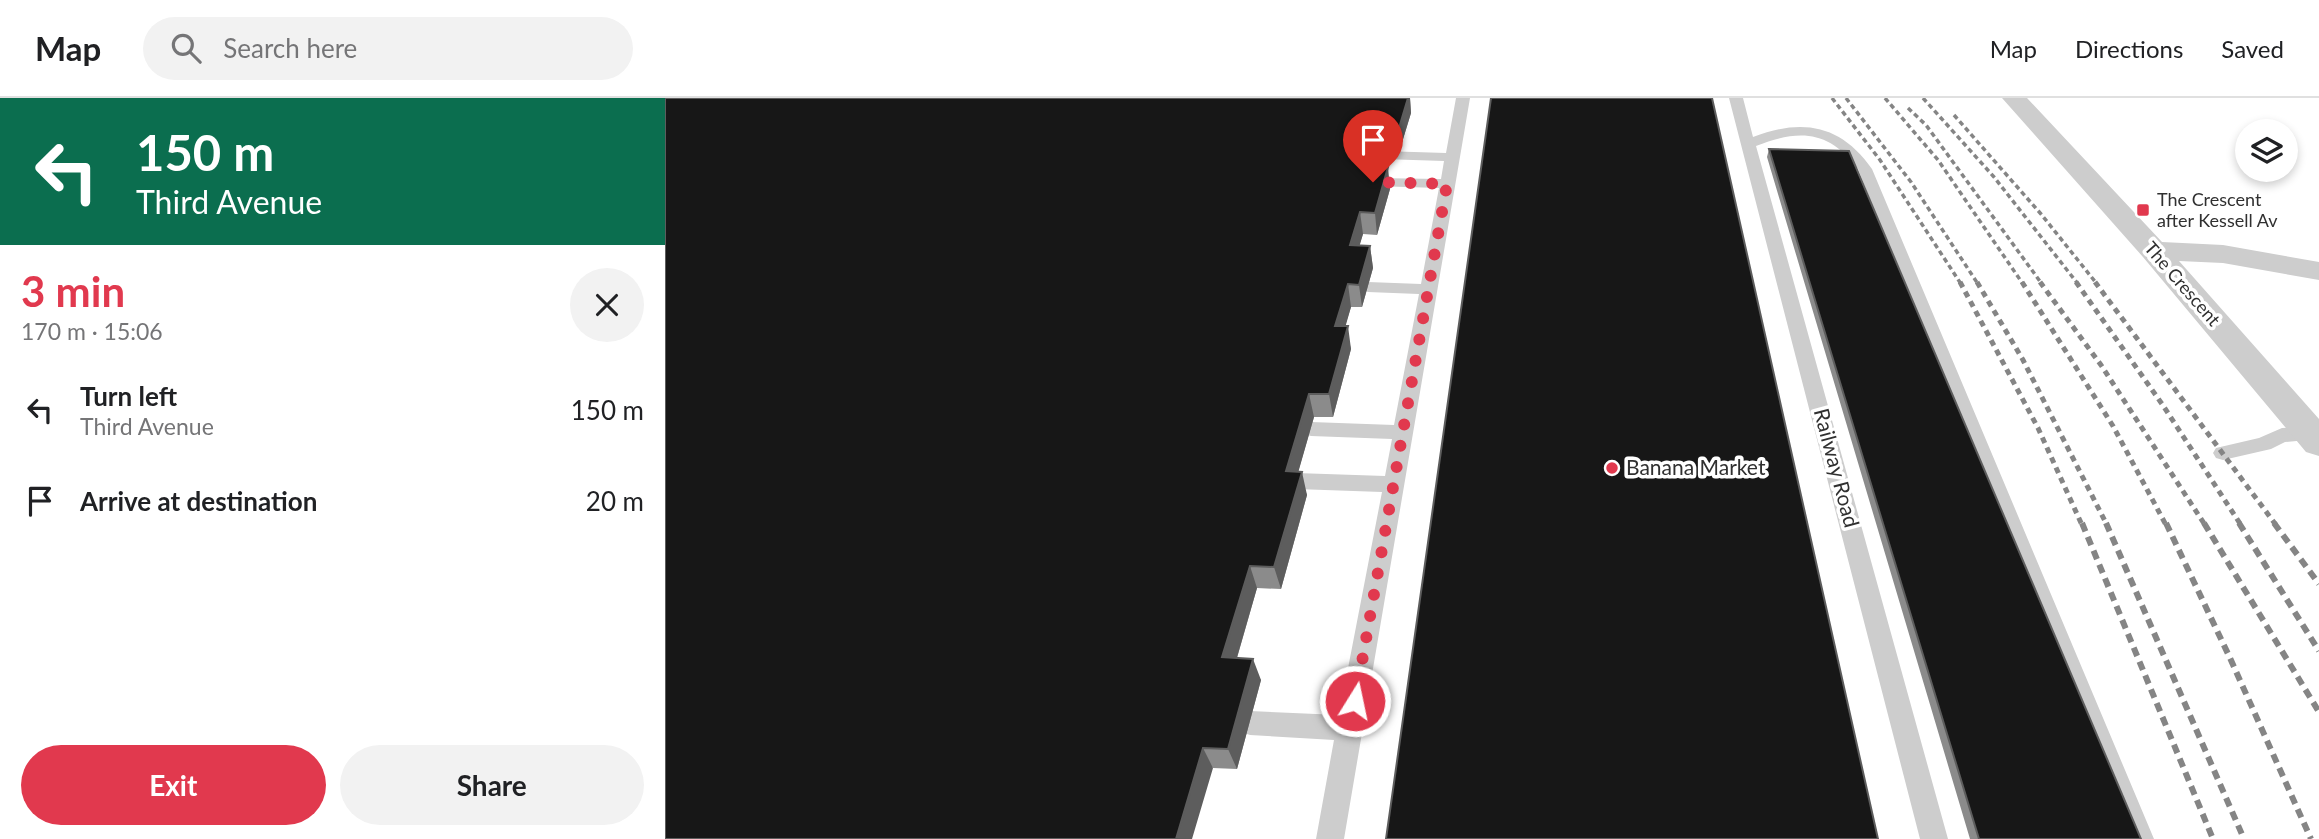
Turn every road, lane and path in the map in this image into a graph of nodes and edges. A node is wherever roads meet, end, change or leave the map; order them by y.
1 (1463, 98) edge
2 (1736, 98) edge
3 (2014, 98) edge
4 (1747, 144) junction
5 (1382, 155) edge
6 (1453, 157) junction
7 (1373, 182) edge
8 (1447, 184) junction
9 (2154, 251) junction
10 (2319, 271) edge
11 (1368, 287) edge
12 (1429, 289) junction
13 (1311, 429) dead end
14 (1403, 432) junction
15 (2315, 438) edge
16 (2223, 453) dead end
17 (1296, 481) edge
18 (1394, 484) junction
19 (1250, 723) dead end
20 (1350, 728) junction
21 (1329, 839) edge
22 (1934, 839) edge
23 (2140, 839) edge

1 - 6 lane
2 - 4 lane, Railway Road
3 - 9 street, The Crescent
4 - 22 lane, Railway Road
4 - 23 lane
5 - 6 lane
6 - 8 lane
7 - 8 lane
8 - 12 lane
9 - 10 street
9 - 15 street, The Crescent
11 - 12 lane
12 - 14 lane
13 - 14 lane
14 - 18 lane
15 - 16 lane
17 - 18 lane
18 - 20 lane
19 - 20 lane
20 - 21 lane

